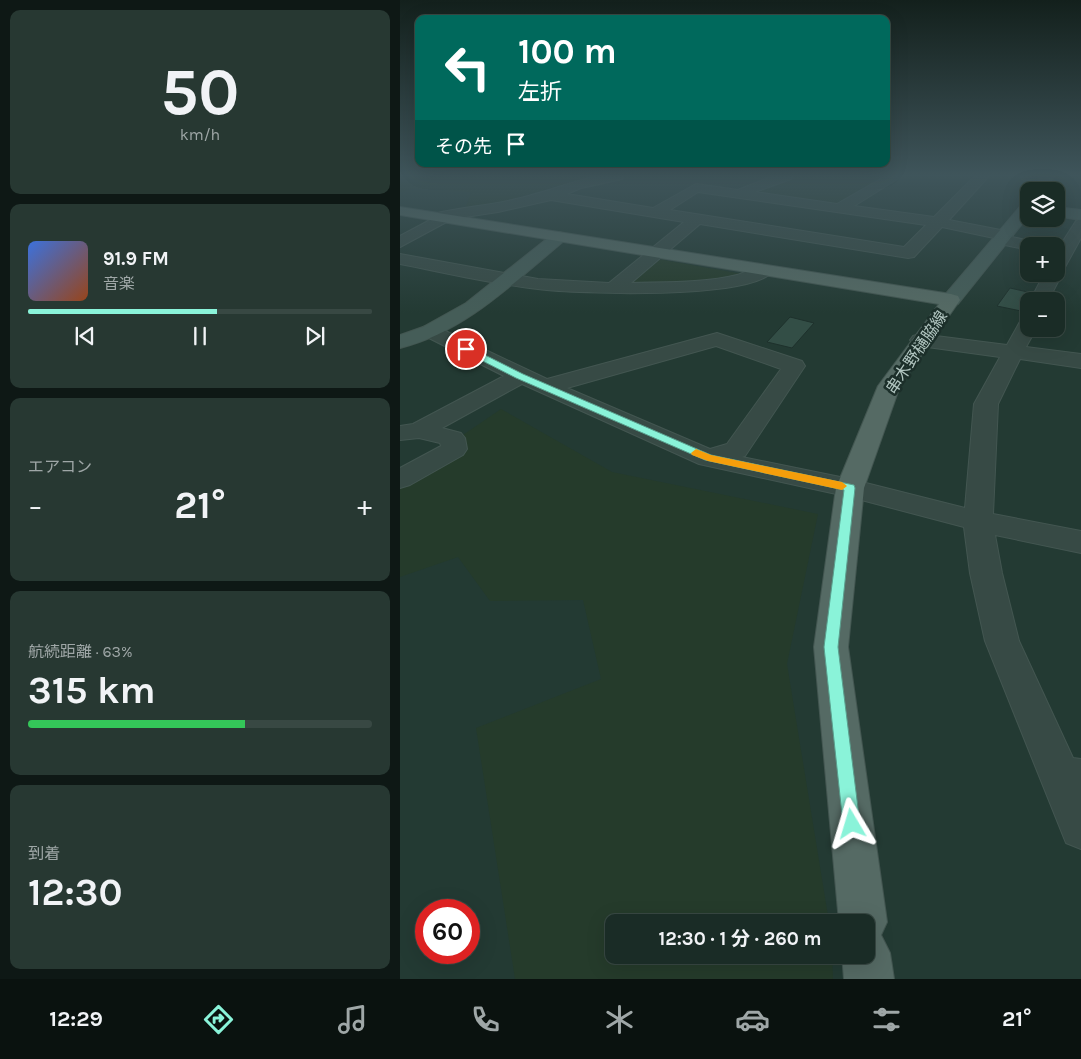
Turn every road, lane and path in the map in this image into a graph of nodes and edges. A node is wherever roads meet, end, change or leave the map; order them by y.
1 (436, 222) edge
2 (465, 222) edge
3 (694, 222) edge
4 (714, 222) edge
5 (937, 222) joint
6 (1015, 222) edge
7 (1081, 224) edge
8 (559, 237) junction
9 (1003, 237) junction
10 (400, 242) edge
11 (1020, 242) edge
12 (657, 253) junction
13 (1067, 253) edge
14 (400, 259) edge
15 (764, 271) junction
16 (509, 279) junction
17 (614, 288) junction
18 (951, 300) junction
19 (430, 331) junction
20 (1022, 337) edge
21 (920, 340) junction
22 (400, 342) edge
23 (1014, 353) junction
24 (1081, 362) edge
25 (520, 376) junction
26 (545, 387) junction
27 (409, 432) edge
28 (708, 458) junction
29 (400, 479) edge
30 (850, 488) junction
31 (978, 521) junction
32 (1081, 542) edge
33 (1070, 777) edge
34 (1081, 828) edge
35 (862, 914) edge
36 (867, 964) edge
37 (869, 979) edge

1 - 10 street
2 - 8 main road, 串木野樋脇線
3 - 12 street
4 - 5 street
5 - 9 street
6 - 9 street
7 - 13 street
8 - 12 main road, 串木野樋脇線
8 - 16 street
9 - 11 street
9 - 18 street
12 - 15 main road, 串木野樋脇線
12 - 17 street
14 - 16 street
15 - 17 street
15 - 18 main road, 串木野樋脇線
16 - 17 street
16 - 19 street
18 - 21 main road, 串木野樋脇線
19 - 22 street
19 - 25 street
20 - 23 street
21 - 23 street
21 - 30 main road, 串木野樋脇線
23 - 24 street
23 - 31 street
25 - 26 street
25 - 27 street
26 - 28 street
26 - 28 street
27 - 29 street
28 - 30 street
30 - 31 street
30 - 35 main road, 串木野樋脇線
31 - 32 street
31 - 33 street
33 - 34 street
36 - 37 main road

